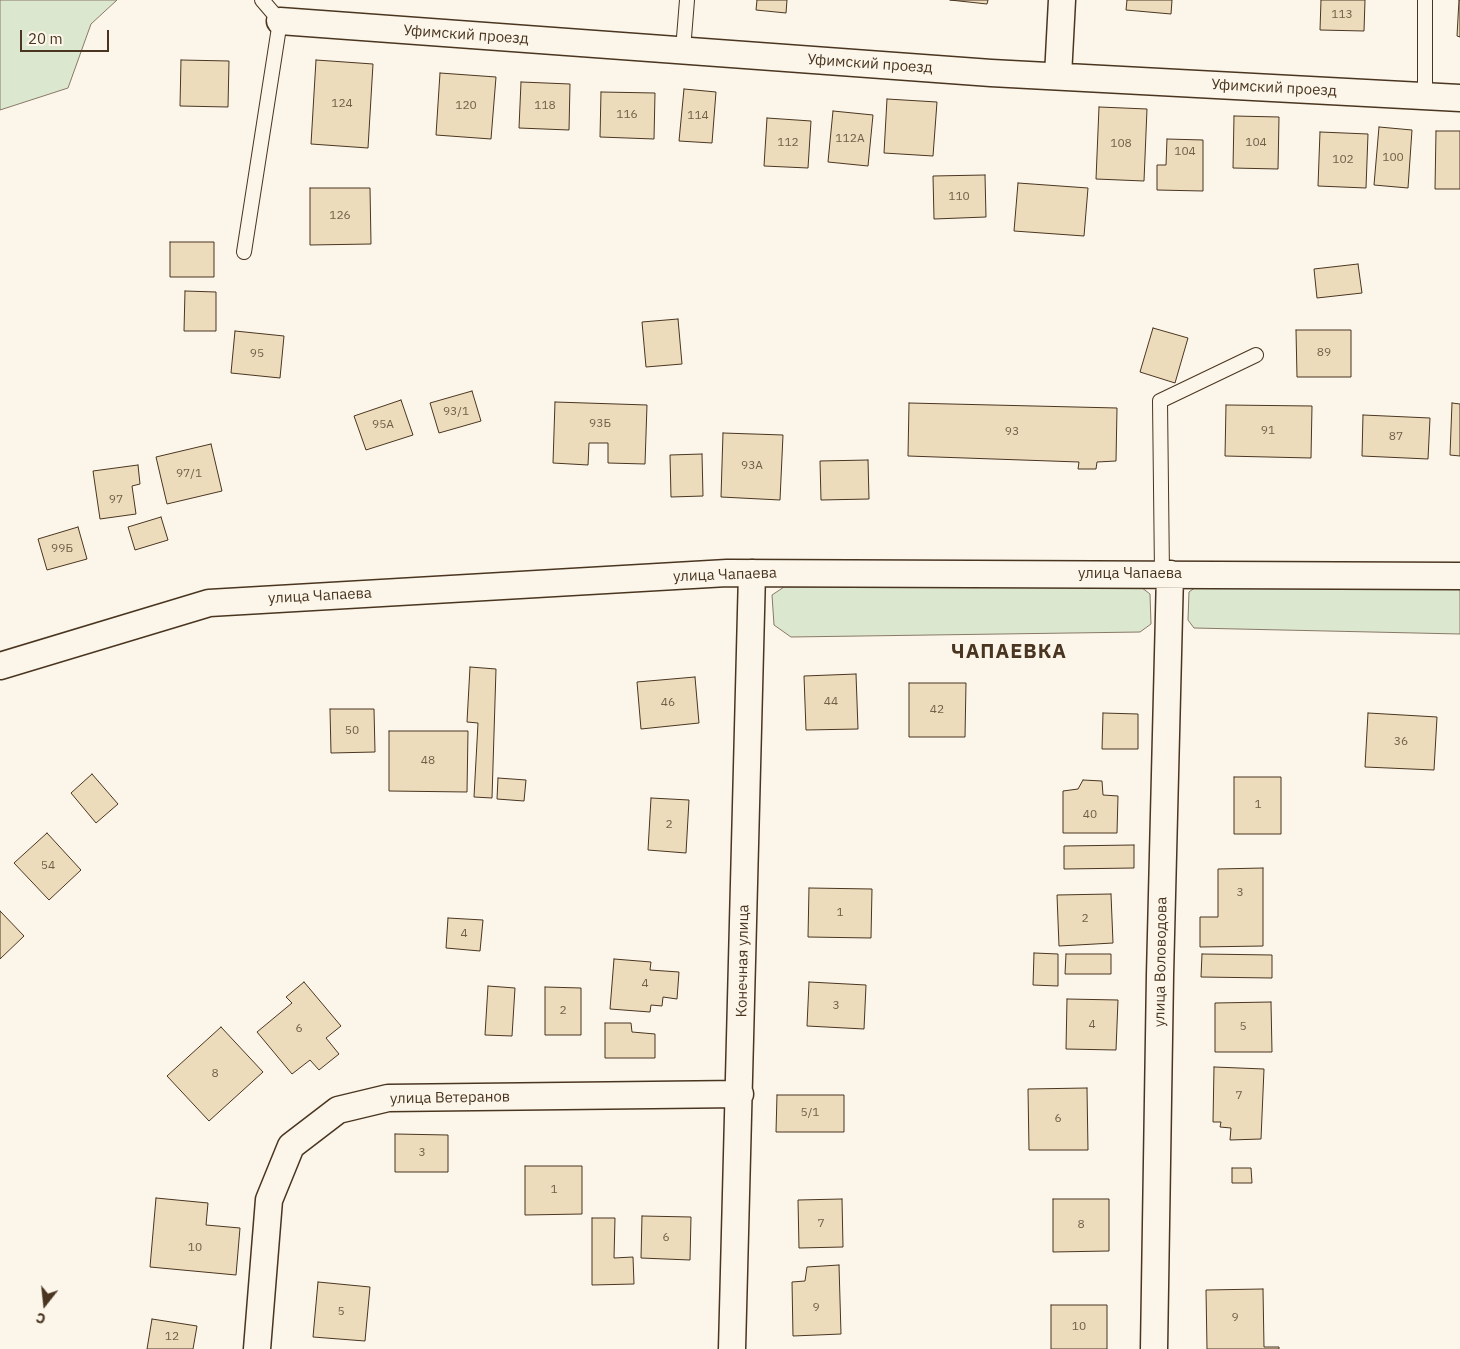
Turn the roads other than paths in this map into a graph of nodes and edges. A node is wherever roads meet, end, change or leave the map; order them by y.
1 (262, 0) edge
2 (687, 0) edge
3 (1062, 0) edge
4 (1424, 0) edge
5 (280, 21) junction
6 (683, 50) junction
7 (1058, 76) junction
8 (1426, 96) junction
9 (1460, 98) edge
10 (244, 252) dead end
11 (1256, 355) dead end
12 (752, 573) junction
13 (1166, 574) junction
14 (1460, 576) edge
15 (0, 666) edge
16 (740, 1094) junction
17 (257, 1349) edge
18 (732, 1349) edge
19 (1154, 1349) edge

1 - 5 lane
2 - 6 lane
3 - 7 street
4 - 8 lane
5 - 6 street, Уфимский проезд
5 - 10 lane
6 - 7 street, Уфимский проезд
7 - 8 street, Уфимский проезд
8 - 9 street, Уфимский проезд
11 - 13 lane
12 - 13 street, улица Чапаева
12 - 15 street, улица Чапаева
12 - 16 street, Конечная улица
13 - 14 street, улица Чапаева
13 - 19 street, улица Воловодова
16 - 17 street, улица Ветеранов
16 - 18 street, Конечная улица

